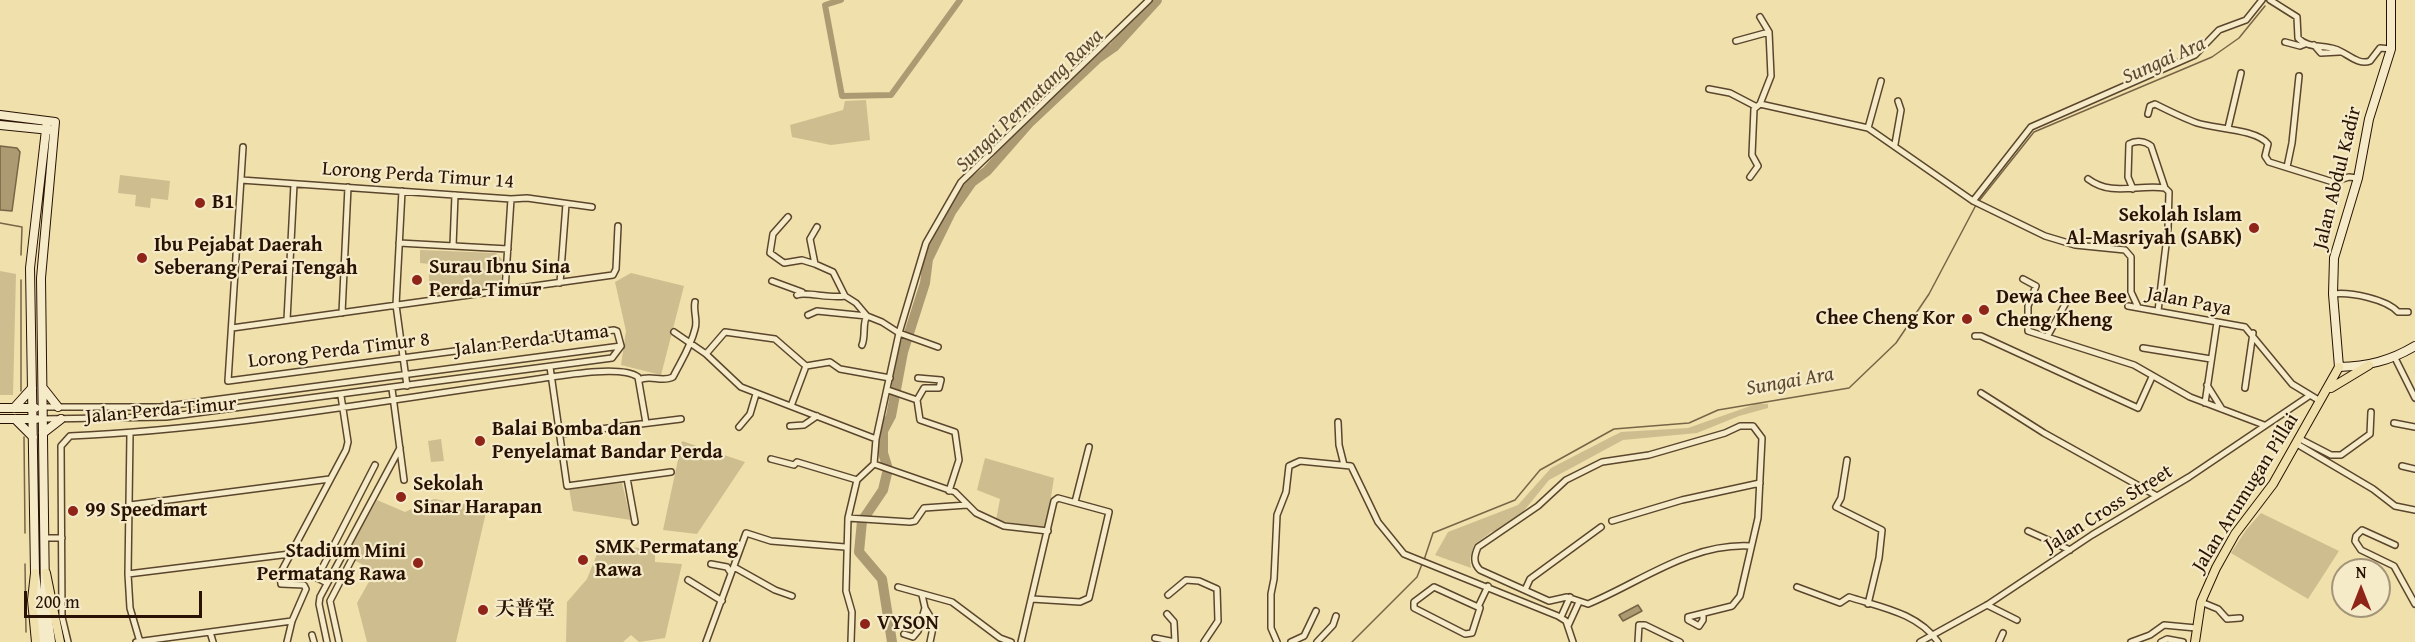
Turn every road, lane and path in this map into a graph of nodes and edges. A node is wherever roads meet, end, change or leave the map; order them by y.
1 (1149, 0) edge
2 (2262, 0) edge
3 (2270, 0) edge
4 (2391, 0) edge
5 (1760, 17) dead end
6 (1769, 32) junction
7 (1736, 41) dead end
8 (2285, 42) dead end
9 (2305, 44) junction
10 (2391, 49) junction
11 (2241, 73) dead end
12 (2299, 76) dead end
13 (1881, 81) dead end
14 (1709, 89) dead end
15 (1898, 101) dead end
16 (1758, 105) junction
17 (2148, 114) dead end
18 (0, 115) edge
19 (0, 125) edge
20 (51, 126) junction
21 (1868, 128) junction
22 (2228, 128) junction
23 (1895, 144) junction
24 (243, 147) dead end
25 (2287, 167) junction
26 (1750, 177) dead end
27 (2358, 178) junction
28 (2088, 179) dead end
29 (241, 180) junction
30 (294, 184) junction
31 (348, 187) junction
32 (2165, 188) junction
33 (2133, 189) junction
34 (402, 191) junction
35 (455, 195) junction
36 (511, 199) junction
37 (1974, 201) junction
38 (566, 204) junction
39 (592, 207) dead end
40 (788, 217) dead end
41 (618, 226) dead end
42 (817, 227) dead end
43 (399, 243) junction
44 (453, 246) junction
45 (508, 249) junction
46 (815, 264) junction
47 (2023, 279) dead end
48 (772, 281) dead end
49 (560, 283) junction
50 (505, 290) junction
51 (2333, 294) junction
52 (845, 296) junction
53 (2074, 299) dead end
54 (694, 302) dead end
55 (396, 305) junction
56 (2128, 306) dead end
57 (2138, 308) junction
58 (2158, 311) junction
59 (2408, 312) dead end
60 (342, 313) junction
61 (808, 315) dead end
62 (867, 316) junction
63 (287, 320) junction
64 (2217, 322) junction
65 (232, 328) junction
66 (674, 332) dead end
67 (2253, 333) junction
68 (901, 334) junction
69 (1975, 336) dead end
70 (2047, 337) junction
71 (691, 345) junction
72 (862, 345) dead end
73 (621, 346) junction
74 (2415, 346) edge
75 (938, 347) dead end
76 (2143, 348) dead end
77 (706, 354) junction
78 (403, 358) junction
79 (2395, 358) junction
80 (2211, 359) junction
81 (2369, 365) junction
82 (472, 366) junction
83 (806, 366) junction
84 (550, 367) junction
85 (2339, 367) junction
86 (406, 375) junction
87 (474, 377) junction
88 (552, 377) junction
89 (2152, 377) junction
90 (891, 378) junction
91 (918, 378) dead end
92 (639, 380) junction
93 (2207, 385) junction
94 (407, 387) junction
95 (475, 387) junction
96 (32, 388) junction
97 (43, 388) junction
98 (392, 388) junction
99 (2245, 388) dead end
100 (891, 391) junction
101 (2326, 391) junction
102 (1982, 393) dead end
103 (756, 394) junction
104 (341, 396) junction
105 (2309, 396) junction
106 (2415, 398) edge
107 (917, 400) junction
108 (393, 401) junction
109 (2321, 401) junction
110 (2205, 403) junction
111 (791, 406) junction
112 (43, 407) junction
113 (58, 407) junction
114 (0, 408) edge
115 (14, 408) junction
116 (33, 408) junction
117 (343, 408) junction
118 (2222, 410) junction
119 (2371, 412) dead end
120 (817, 416) junction
121 (61, 418) junction
122 (0, 419) edge
123 (15, 419) junction
124 (33, 419) junction
125 (43, 419) junction
126 (681, 419) dead end
127 (1338, 422) dead end
128 (646, 423) junction
129 (2394, 423) dead end
130 (2264, 425) junction
131 (790, 426) dead end
132 (739, 427) dead end
133 (2415, 427) edge
134 (43, 433) junction
135 (130, 434) junction
136 (560, 434) junction
137 (33, 436) junction
138 (876, 439) junction
139 (2299, 441) junction
140 (1089, 447) dead end
141 (400, 448) junction
142 (771, 459) dead end
143 (1847, 459) dead end
144 (874, 464) junction
145 (375, 465) dead end
146 (1344, 465) junction
147 (2402, 466) dead end
148 (2415, 469) edge
149 (671, 472) dead end
150 (627, 478) junction
151 (330, 479) junction
152 (404, 480) dead end
153 (857, 480) junction
154 (1760, 483) junction
155 (950, 491) junction
156 (2157, 496) junction
157 (1075, 502) junction
158 (130, 505) junction
159 (967, 505) junction
160 (2415, 510) edge
161 (848, 518) junction
162 (1612, 521) dead end
163 (635, 522) dead end
164 (1601, 527) dead end
165 (1048, 531) junction
166 (2028, 531) dead end
167 (45, 538) junction
168 (62, 538) junction
169 (2395, 545) dead end
170 (1750, 546) junction
171 (845, 547) junction
172 (2070, 550) junction
173 (290, 554) junction
174 (353, 557) dead end
175 (711, 564) dead end
176 (732, 570) junction
177 (35, 573) junction
178 (46, 573) junction
179 (128, 574) junction
180 (331, 576) junction
181 (688, 580) dead end
182 (340, 581) junction
183 (327, 583) junction
184 (1488, 586) junction
185 (898, 587) dead end
186 (1797, 587) dead end
187 (1525, 590) junction
188 (922, 595) junction
189 (1168, 595) dead end
190 (792, 596) dead end
191 (1570, 597) junction
192 (1032, 599) junction
193 (722, 601) junction
194 (1579, 602) junction
195 (2201, 602) junction
196 (1868, 604) junction
197 (1987, 604) junction
198 (2415, 604) edge
199 (1478, 607) junction
200 (925, 608) junction
201 (1316, 611) dead end
202 (1167, 614) dead end
203 (1703, 614) dead end
204 (1336, 616) dead end
205 (1561, 617) junction
206 (2240, 618) dead end
207 (2018, 620) dead end
208 (292, 621) junction
209 (1568, 626) junction
210 (2196, 628) junction
211 (918, 631) junction
212 (210, 632) junction
213 (2003, 633) dead end
214 (904, 634) dead end
215 (1933, 635) junction
216 (1155, 638) dead end
217 (930, 639) edge
218 (1169, 641) edge
219 (36, 642) edge
220 (43, 642) edge
221 (51, 642) edge
222 (60, 642) edge
223 (68, 642) edge
224 (138, 642) edge
225 (213, 642) edge
226 (287, 642) edge
227 (327, 642) edge
228 (339, 642) edge
229 (706, 642) edge
230 (851, 642) edge
231 (1011, 642) edge
232 (1021, 642) edge
233 (1204, 642) edge
234 (1277, 642) edge
235 (1291, 642) edge
236 (1317, 642) edge
237 (1573, 642) edge
238 (1638, 642) edge
239 (1680, 642) edge
240 (1920, 642) edge
241 (1938, 642) edge
242 (1999, 642) edge
243 (2131, 642) edge
244 (2161, 642) edge
245 (2183, 642) edge
246 (2195, 642) edge

1 - 68 street
2 - 37 street
3 - 9 street
4 - 10 street, Jalan Abdul Kadir
5 - 6 street
6 - 7 street
6 - 16 street
8 - 9 street
9 - 10 street
10 - 27 street, Jalan Abdul Kadir
11 - 22 street
12 - 25 street
13 - 21 street
14 - 16 street
15 - 23 street
16 - 21 street
16 - 26 street
17 - 22 street
18 - 20 street
19 - 20 street
20 - 96 street
20 - 97 street
21 - 23 street
22 - 25 street
23 - 37 street
24 - 29 street
25 - 27 street
27 - 51 street, Jalan Abdul Kadir
28 - 33 street
29 - 30 street, Lorong Perda Timur 14
29 - 65 street
30 - 31 street, Lorong Perda Timur 14
30 - 63 street
31 - 34 street, Lorong Perda Timur 14
31 - 60 street
32 - 33 street
32 - 33 street
32 - 58 street
34 - 35 street, Lorong Perda Timur 14
34 - 43 street
35 - 36 street, Lorong Perda Timur 14
35 - 44 street
36 - 38 street, Lorong Perda Timur 14
36 - 45 street
37 - 57 street
38 - 39 street, Lorong Perda Timur 14
38 - 49 street
40 - 46 street
41 - 49 street
42 - 46 street
43 - 44 street
43 - 55 street
44 - 45 street
45 - 50 street
46 - 52 street
47 - 70 street
48 - 52 street
49 - 50 street
50 - 55 street
51 - 59 street
51 - 85 street, Jalan Abdul Kadir
52 - 62 street
53 - 70 street
54 - 71 street
55 - 60 street
55 - 78 street
56 - 57 street, Jalan Paya
57 - 58 street, Jalan Paya
58 - 64 street, Jalan Paya
60 - 63 street
61 - 62 street
62 - 68 street
62 - 72 street
63 - 65 street
64 - 67 street, Jalan Paya
64 - 80 street
65 - 78 street, Lorong Perda Timur 8
66 - 71 street
67 - 99 street
67 - 105 street, Jalan Paya
68 - 75 street
68 - 90 street
69 - 89 street
70 - 89 street
71 - 77 street
71 - 92 street, Jalan Perda Timur
73 - 78 street, Lorong Perda Timur 8
73 - 82 street, Jalan Perda Utama
73 - 84 street, Jalan Perda Utama
74 - 79 street
76 - 80 street
77 - 83 street
77 - 103 street
78 - 86 street
79 - 81 street
79 - 106 street
80 - 93 street
81 - 85 street
81 - 101 main road
82 - 86 street, Jalan Perda Utama
82 - 87 street
83 - 90 street
83 - 111 street
84 - 87 street, Jalan Perda Utama
84 - 88 street
85 - 101 main road, Jalan Arumugan Pillai
86 - 94 street
86 - 113 street, Jalan Perda Utama
87 - 94 street, Jalan Perda Utama
87 - 95 street
88 - 92 street, Jalan Perda Timur
88 - 95 street, Jalan Perda Timur
88 - 136 street
89 - 110 street
90 - 100 street
91 - 107 street
92 - 128 street
93 - 110 street
93 - 118 street
94 - 98 street, Jalan Perda Utama
95 - 108 street, Jalan Perda Timur
96 - 115 street
96 - 116 street
97 - 112 street
97 - 113 street
98 - 104 street, Jalan Perda Utama
98 - 108 street
100 - 107 street
100 - 138 street
101 - 109 main road, Jalan Arumugan Pillai
102 - 156 street
103 - 111 street
103 - 132 street
104 - 117 street
104 - 121 street, Jalan Perda Utama
105 - 109 street, Jalan Paya
105 - 130 street, Jalan Cross Street
107 - 155 street
108 - 117 street, Jalan Perda Timur
108 - 141 street
109 - 139 main road, Jalan Arumugan Pillai
110 - 118 street
111 - 120 street
112 - 113 street, Jalan Perda Utama
112 - 116 street, Jalan Perda Utama
112 - 125 street
114 - 115 street, Jalan Perda Utama
115 - 116 street, Jalan Perda Utama
116 - 124 street
117 - 135 street, Jalan Perda Timur
117 - 151 street
118 - 130 street
119 - 139 street
120 - 131 street
120 - 138 street
121 - 125 street, Jalan Perda Utama
121 - 134 street
122 - 123 street, Jalan Perda Utama
123 - 124 street, Jalan Perda Utama
123 - 137 street
124 - 125 street, Jalan Perda Utama
124 - 137 street
125 - 134 street
126 - 128 street
127 - 146 street
128 - 136 street
129 - 133 street
130 - 156 street, Jalan Cross Street
134 - 167 street
135 - 158 street
135 - 168 street, Jalan Perda Timur
136 - 150 street
137 - 177 street
138 - 144 street
139 - 160 street
139 - 195 main road, Jalan Arumugan Pillai
140 - 157 street
141 - 152 street
141 - 180 street
142 - 153 street
143 - 196 street
144 - 153 street
144 - 155 street
145 - 183 street
146 - 184 street
146 - 234 street
147 - 148 street
149 - 150 street
150 - 163 street
151 - 158 street
151 - 173 street
153 - 161 street
154 - 162 street
154 - 170 street
154 - 187 street
155 - 159 street
156 - 172 street, Jalan Cross Street
157 - 165 street
157 - 192 street
158 - 179 street
159 - 161 street
159 - 165 street
161 - 171 street
164 - 187 street
165 - 192 street
166 - 172 street
167 - 168 street
167 - 178 street
168 - 223 street, Jalan Perda Timur
169 - 198 street
170 - 194 street
170 - 203 street
171 - 176 street
171 - 230 street
172 - 197 street, Jalan Cross Street
173 - 179 street
173 - 208 street
174 - 182 street
175 - 176 street
176 - 190 street
176 - 193 street
177 - 219 main road
177 - 220 street
178 - 221 street
178 - 222 main road
179 - 224 street
180 - 182 street
180 - 183 street
181 - 193 street
182 - 228 street
183 - 227 street
184 - 199 street
184 - 205 street
185 - 188 street
186 - 196 street
187 - 191 street
188 - 200 street
188 - 231 street
189 - 233 street
191 - 194 street
191 - 205 street
192 - 232 street
193 - 229 street
194 - 209 street
195 - 206 street
195 - 210 main road, Jalan Arumugan Pillai
196 - 215 street
197 - 207 street
197 - 215 street, Jalan Cross Street
199 - 199 street
200 - 211 street
200 - 217 street
201 - 235 street
202 - 218 street
204 - 236 street
205 - 209 street
208 - 212 street
208 - 226 street
209 - 237 street
210 - 243 street
210 - 246 main road, Jalan Arumugan Pillai
211 - 214 street
211 - 217 street
212 - 224 street
212 - 225 street
213 - 242 street
215 - 240 street, Jalan Cross Street
215 - 241 street
216 - 218 street
238 - 239 street
244 - 245 street

